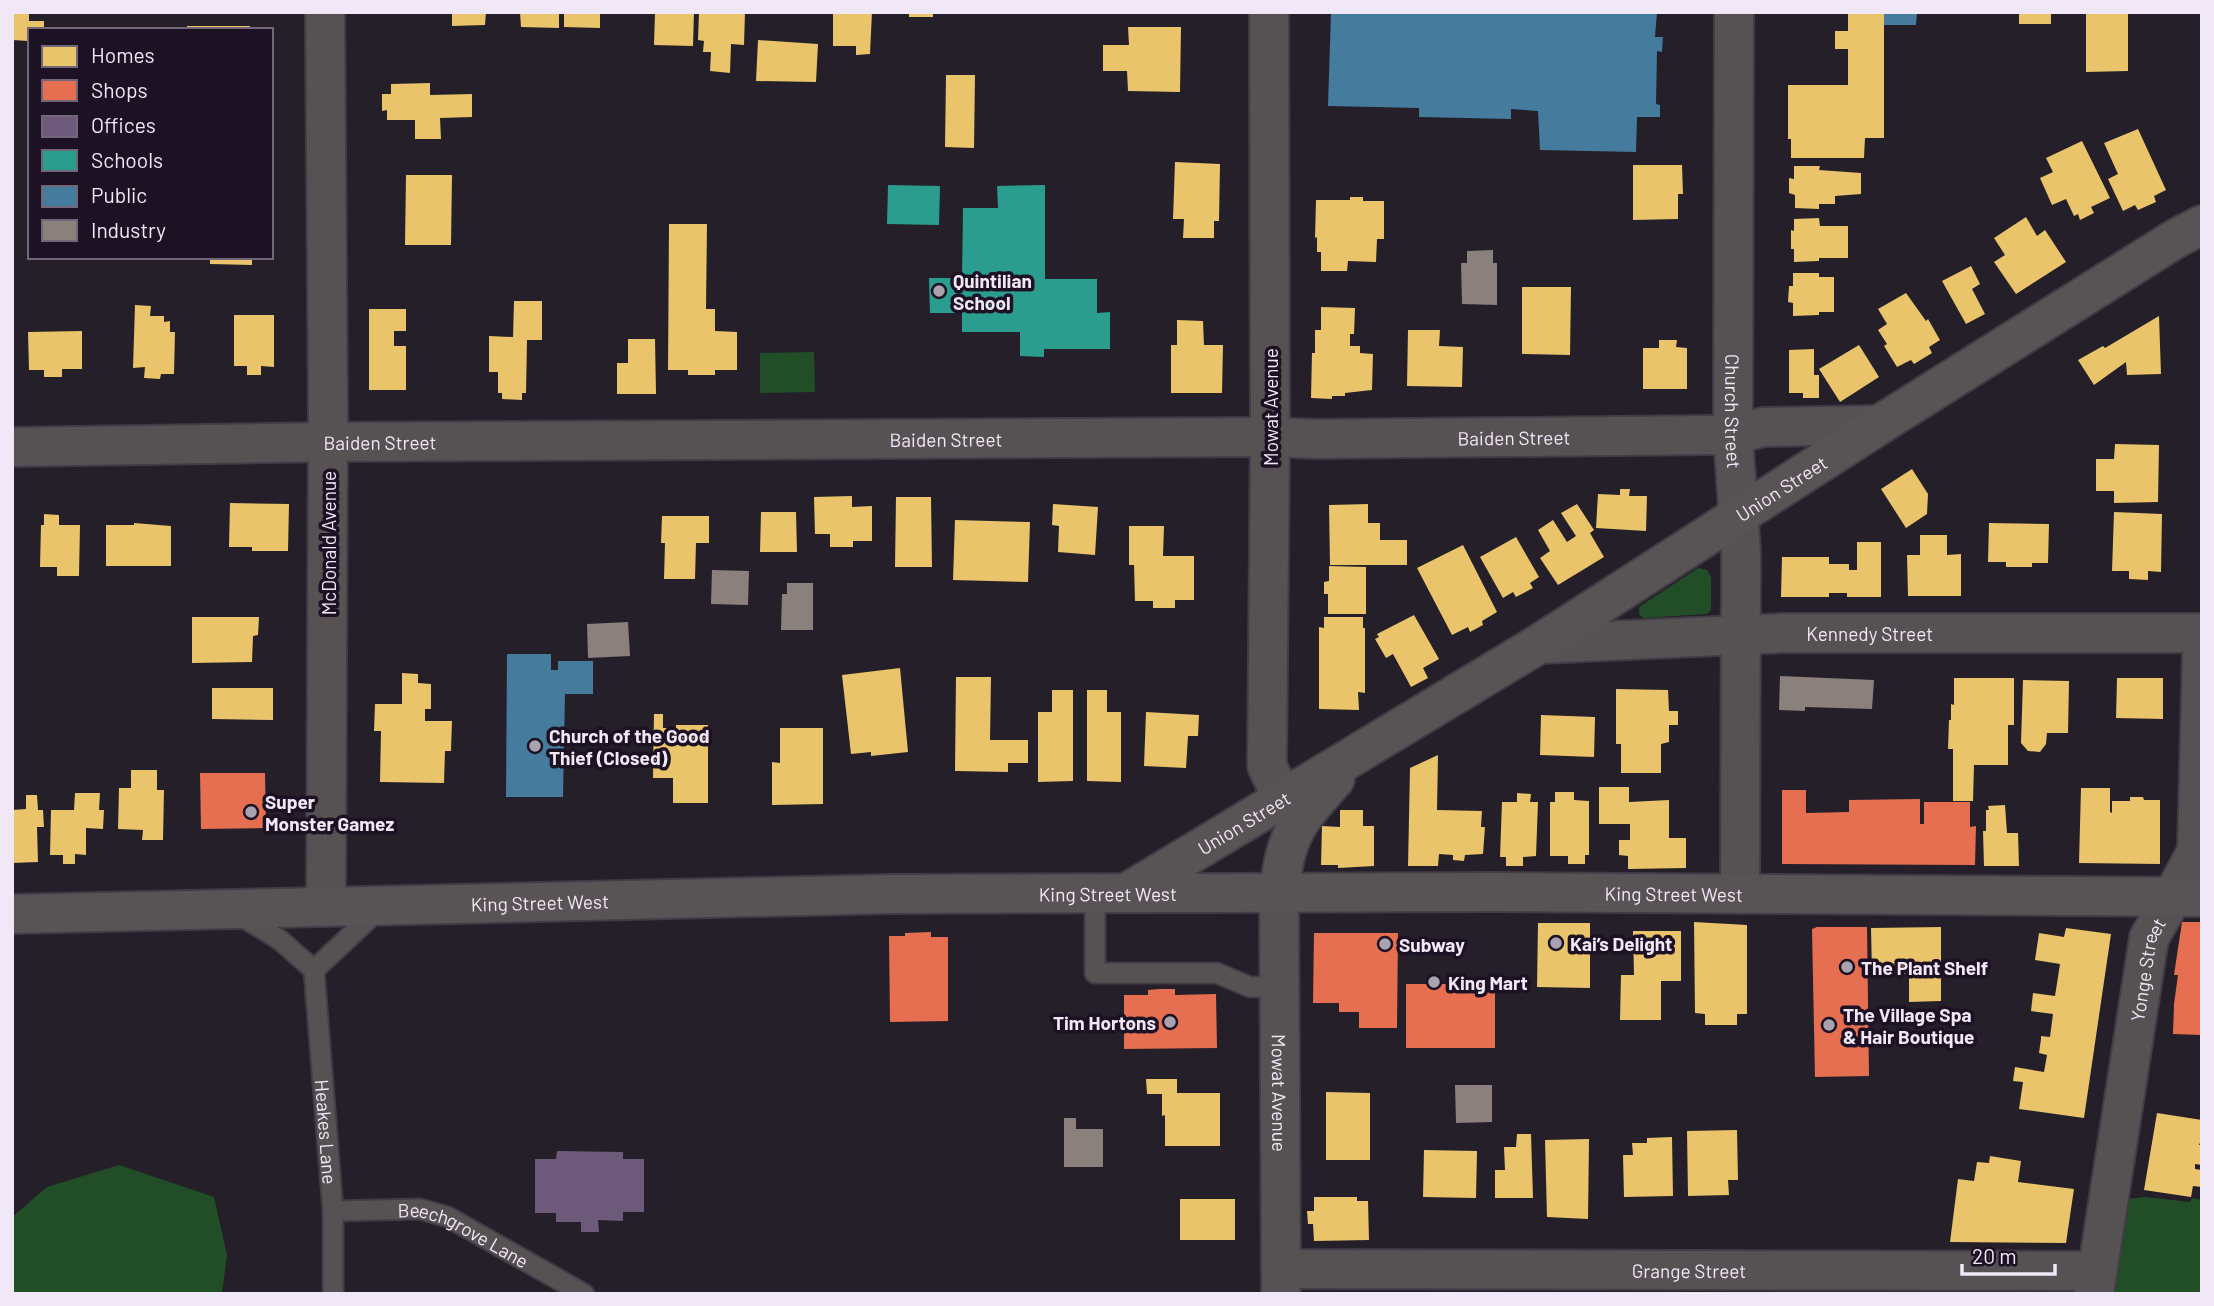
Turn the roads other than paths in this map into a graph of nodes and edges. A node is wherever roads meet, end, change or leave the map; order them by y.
1 (325, 12) edge
2 (1269, 12) edge
3 (1734, 12) edge
4 (2202, 225) edge
5 (1879, 425) junction
6 (1733, 435) junction
7 (1270, 437) junction
8 (328, 443) junction
9 (12, 447) edge
10 (1738, 516) junction
11 (2202, 633) edge
12 (1741, 635) junction
13 (1539, 644) junction
14 (2202, 654) edge
15 (1359, 752) junction
16 (1282, 798) junction
17 (1111, 892) junction
18 (1279, 892) junction
19 (1740, 894) junction
20 (2188, 897) edge
21 (383, 905) junction
22 (326, 906) junction
23 (230, 909) junction
24 (12, 914) edge
25 (314, 970) junction
26 (1279, 987) junction
27 (333, 1211) junction
28 (1281, 1281) edge
29 (2096, 1282) edge
30 (333, 1294) edge
31 (584, 1294) edge

1 - 8 street, McDonald Avenue
2 - 7 street, Mowat Avenue
3 - 6 street, Church Street
4 - 5 main road, Union Street
5 - 6 street, Baiden Street
5 - 10 main road, Union Street
6 - 7 street, Baiden Street
6 - 10 street, Church Street
7 - 8 street, Baiden Street
7 - 16 street, Mowat Avenue
8 - 9 street, Baiden Street
8 - 22 street, McDonald Avenue
10 - 12 street, Church Street
10 - 13 main road, Union Street
11 - 12 street, Kennedy Street
12 - 13 street, Kennedy Street
12 - 19 street, Church Street
13 - 15 main road, Union Street
14 - 20 street, Yonge Street
15 - 16 main road, Union Street
15 - 18 main road, Union Street
16 - 17 main road, Union Street
17 - 18 main road, King Street West
17 - 21 main road, King Street West
17 - 26 lane
18 - 19 main road, King Street West
18 - 26 street, Mowat Avenue
19 - 20 main road, King Street West
20 - 29 street, Yonge Street
21 - 22 main road, King Street West
21 - 25 lane
22 - 23 main road, King Street West
23 - 24 main road, King Street West
23 - 25 lane
25 - 27 lane, Heakes Lane
26 - 28 street, Mowat Avenue
27 - 30 lane, Heakes Lane
27 - 31 lane, Beechgrove Lane
28 - 29 street, Grange Street

